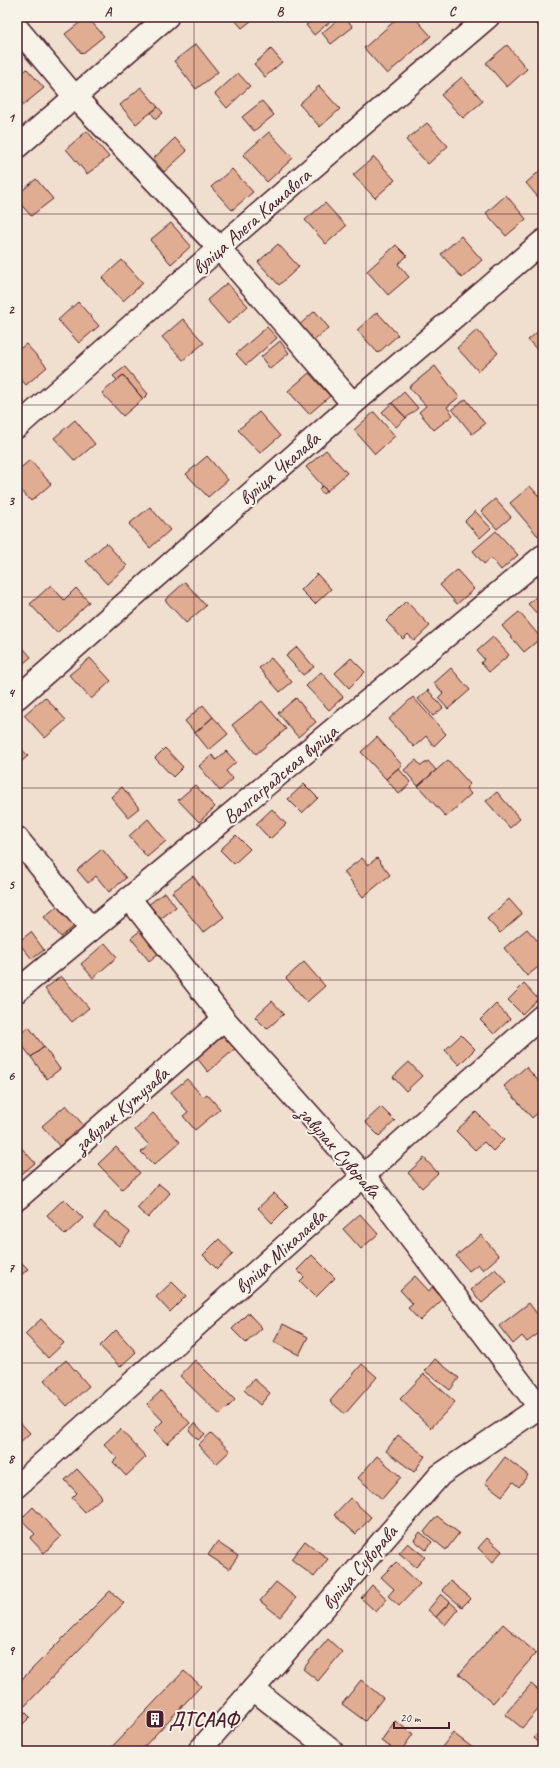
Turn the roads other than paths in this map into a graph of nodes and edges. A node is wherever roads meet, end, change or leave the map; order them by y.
1 (167, 17) edge
2 (488, 17) edge
3 (17, 28) edge
4 (75, 97) junction
5 (17, 147) edge
6 (543, 241) edge
7 (219, 248) junction
8 (353, 404) junction
9 (17, 427) edge
10 (543, 556) edge
11 (17, 698) edge
12 (17, 838) edge
13 (129, 898) junction
14 (91, 928) junction
15 (17, 991) edge
16 (543, 1015) edge
17 (224, 1020) junction
18 (364, 1176) junction
19 (17, 1199) edge
20 (542, 1410) edge
21 (17, 1486) edge
22 (253, 1690) junction
23 (199, 1751) edge
24 (332, 1751) edge

1 - 4 street
2 - 7 street, вуліца Алега Кашавога
3 - 4 street
4 - 5 street
4 - 7 street
6 - 8 street, вуліца Чкалава
7 - 8 street
7 - 9 street, вуліца Алега Кашавога
8 - 11 street, вуліца Чкалава
10 - 13 street, Валгаградская вуліца
12 - 14 street
13 - 14 street, Валгаградская вуліца
13 - 17 street, завулак Суворава
14 - 15 street, Валгаградская вуліца
16 - 18 street, вуліца Мікалаева
17 - 18 street, завулак Суворава
17 - 19 street, завулак Кутузава
18 - 20 street, завулак Суворава
18 - 21 street, вуліца Мікалаева
20 - 22 street, вуліца Суворава
22 - 23 street, вуліца Суворава
22 - 24 street

